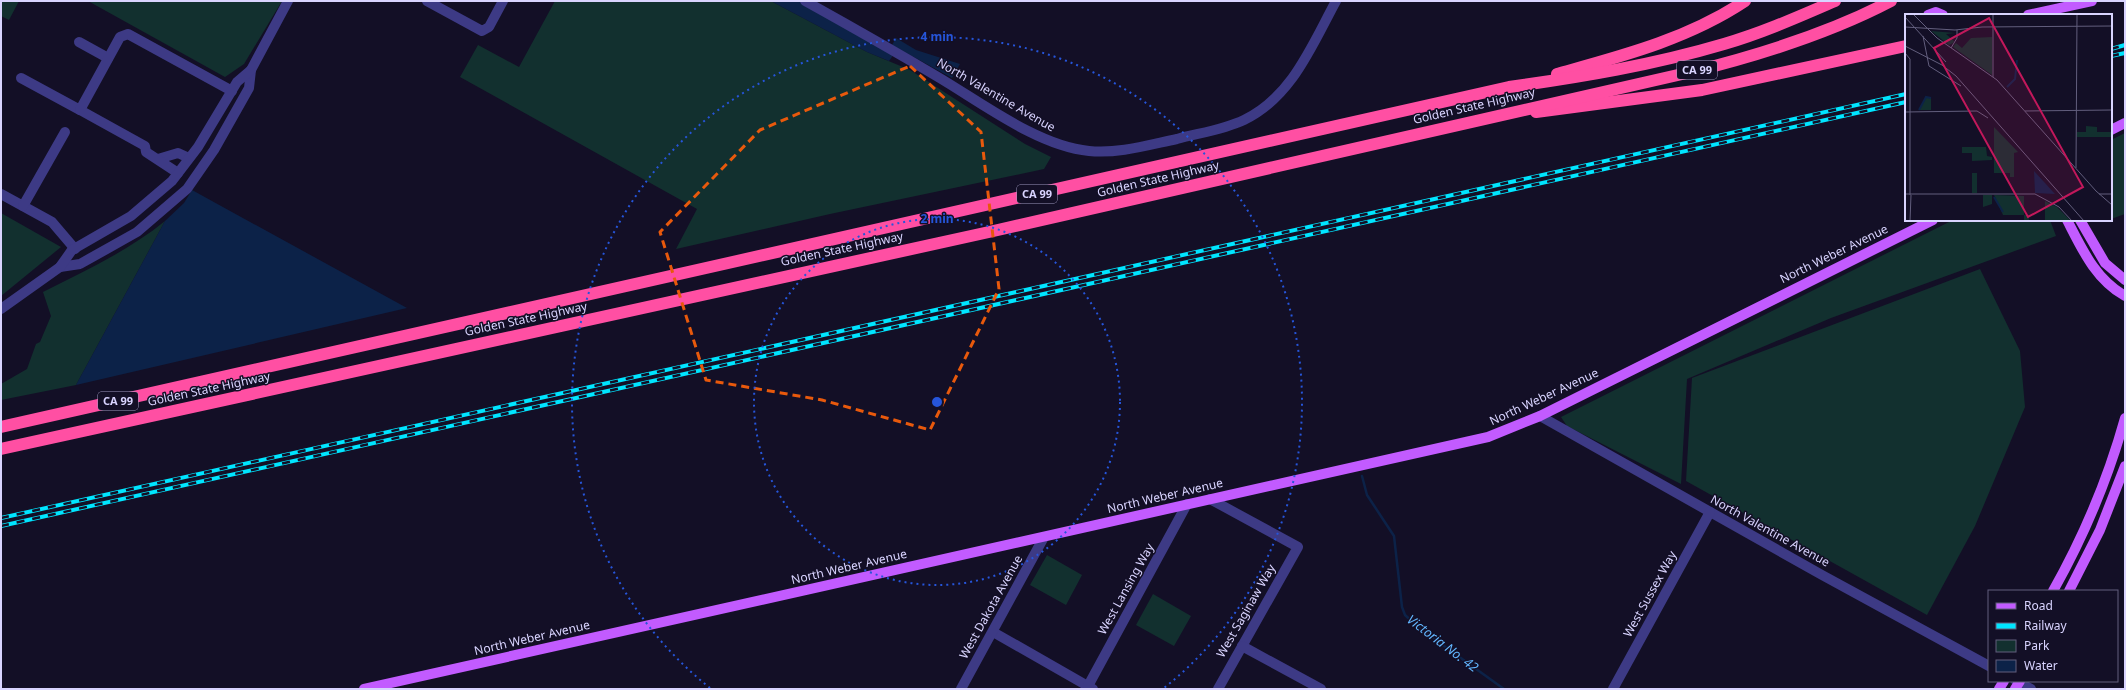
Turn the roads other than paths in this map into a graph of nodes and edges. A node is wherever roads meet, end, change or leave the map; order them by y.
1 (288, 1) edge
2 (427, 1) edge
3 (503, 1) edge
4 (805, 1) edge
5 (1336, 1) edge
6 (1745, 1) edge
7 (1835, 1) edge
8 (1891, 1) edge
9 (2092, 1) edge
10 (1931, 14) edge
11 (1941, 14) edge
12 (2033, 14) edge
13 (79, 42) dead end
14 (1905, 46) edge
15 (108, 58) junction
16 (251, 70) junction
17 (21, 78) dead end
18 (1509, 87) junction
19 (232, 91) junction
20 (80, 110) junction
21 (1495, 115) junction
22 (2125, 123) edge
23 (2112, 130) edge
24 (65, 132) dead end
25 (190, 158) junction
26 (158, 160) junction
27 (178, 173) junction
28 (1, 194) edge
29 (24, 206) junction
30 (1931, 221) edge
31 (2069, 221) edge
32 (2081, 221) edge
33 (75, 249) junction
34 (60, 267) junction
35 (2125, 280) edge
36 (2125, 296) edge
37 (1, 308) edge
38 (1540, 416) junction
39 (2125, 418) edge
40 (1, 427) edge
41 (1, 449) edge
42 (2113, 455) junction
43 (2125, 466) edge
44 (1210, 499) junction
45 (1187, 504) junction
46 (2111, 506) junction
47 (1710, 512) junction
48 (1044, 537) junction
49 (2054, 590) edge
50 (2070, 590) edge
51 (993, 632) junction
52 (1242, 646) junction
53 (1988, 665) edge
54 (2018, 683) edge
55 (1090, 688) edge
56 (364, 689) edge
57 (961, 689) edge
58 (1218, 689) edge
59 (1322, 689) edge
60 (1613, 689) edge
61 (2031, 689) edge

1 - 16 street
2 - 3 street
4 - 5 street, North Valentine Avenue
6 - 18 highway
7 - 18 highway, Golden State Highway / CA 99
8 - 21 highway, Golden State Highway / CA 99
9 - 12 main road
10 - 11 main road
13 - 15 street
14 - 21 highway
15 - 19 street
15 - 20 street
16 - 19 street
16 - 34 street
17 - 20 street
18 - 40 highway, Golden State Highway / CA 99
19 - 25 street
20 - 26 street
21 - 41 highway, Golden State Highway / CA 99
22 - 23 main road
24 - 29 street
25 - 26 street
25 - 27 street
26 - 27 street
27 - 33 street
28 - 29 street
29 - 33 street
30 - 38 main road, North Weber Avenue
31 - 36 main road
32 - 35 main road
33 - 34 street
34 - 37 street
38 - 44 main road, North Weber Avenue
38 - 47 street, North Valentine Avenue
39 - 42 main road
42 - 46 main road
42 - 49 main road
43 - 46 main road
44 - 45 main road, North Weber Avenue
44 - 52 street, West Saginaw Way
45 - 48 main road, North Weber Avenue
45 - 55 street, West Lansing Way
46 - 50 main road
47 - 53 street, North Valentine Avenue
47 - 60 street, West Sussex Way
48 - 51 street, West Dakota Avenue
48 - 56 main road, North Weber Avenue
51 - 55 street
51 - 57 street, West Dakota Avenue
52 - 58 street, West Saginaw Way
52 - 59 street
54 - 61 street

